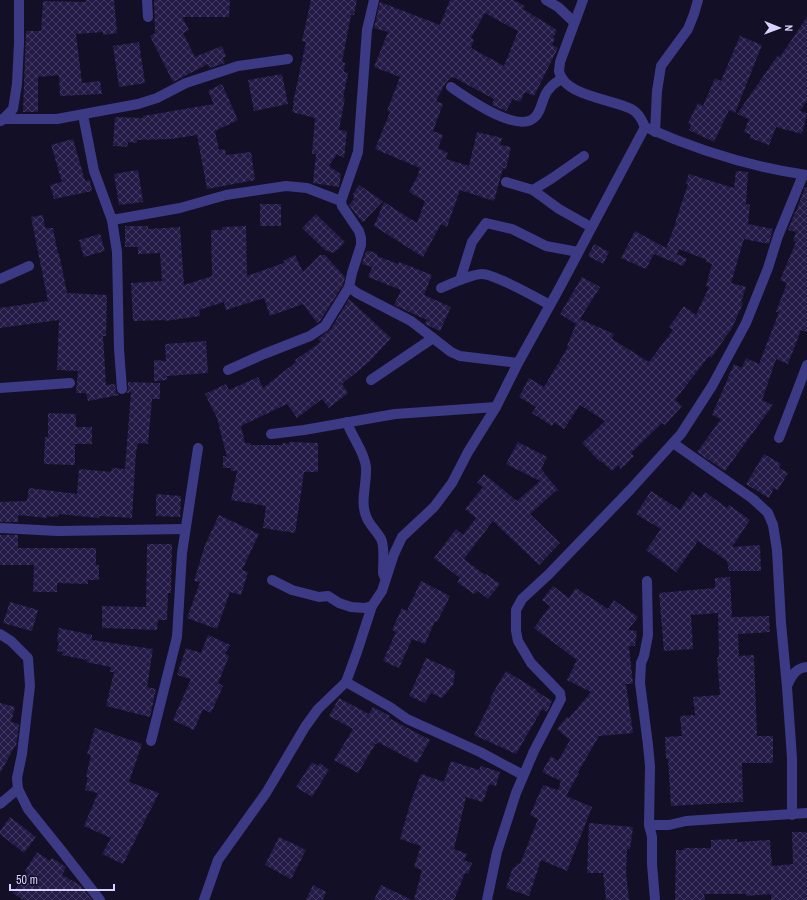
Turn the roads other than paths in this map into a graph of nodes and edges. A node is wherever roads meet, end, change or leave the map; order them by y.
1 (19, 0) edge
2 (147, 0) edge
3 (374, 0) edge
4 (546, 0) edge
5 (583, 0) edge
6 (698, 0) edge
7 (148, 17) dead end
8 (574, 22) junction
9 (288, 59) dead end
10 (562, 79) junction
11 (451, 87) dead end
12 (84, 115) junction
13 (2, 121) edge
14 (645, 127) junction
15 (655, 132) junction
16 (584, 156) dead end
17 (805, 175) edge
18 (506, 182) dead end
19 (533, 190) junction
20 (341, 201) junction
21 (112, 220) junction
22 (591, 227) junction
23 (578, 252) junction
24 (29, 266) dead end
25 (0, 279) edge
26 (460, 280) junction
27 (349, 287) junction
28 (441, 288) dead end
29 (550, 305) junction
30 (433, 338) junction
31 (518, 363) junction
32 (807, 365) edge
33 (228, 370) dead end
34 (371, 380) dead end
35 (70, 383) dead end
36 (0, 388) edge
37 (122, 389) dead end
38 (496, 407) junction
39 (348, 422) junction
40 (271, 434) dead end
41 (779, 438) dead end
42 (673, 443) junction
43 (198, 448) dead end
44 (0, 528) edge
45 (185, 529) junction
46 (272, 580) dead end
47 (385, 580) junction
48 (647, 581) dead end
49 (372, 606) junction
50 (0, 634) edge
51 (807, 667) edge
52 (346, 682) junction
53 (787, 687) junction
54 (151, 741) dead end
55 (524, 775) junction
56 (18, 789) junction
57 (0, 804) edge
58 (807, 813) edge
59 (792, 815) junction
60 (649, 825) junction
61 (100, 900) edge
62 (204, 900) edge
63 (487, 900) edge
64 (655, 900) edge

1 - 13 street
2 - 7 street
3 - 20 street
4 - 8 street
5 - 8 street
6 - 15 street
8 - 10 street
9 - 12 street
10 - 11 street
10 - 14 street
12 - 13 street
12 - 21 street
14 - 15 street
14 - 22 street
15 - 17 street
16 - 19 street
17 - 42 street
18 - 19 street
19 - 22 street
20 - 21 street
20 - 27 street
21 - 37 street
22 - 23 street
23 - 26 street
23 - 29 street
24 - 25 street
26 - 28 street
26 - 29 street
27 - 30 street
27 - 33 street
29 - 31 street
30 - 31 street
30 - 34 street
31 - 38 street
32 - 41 street
35 - 36 street
38 - 39 street
38 - 47 street
39 - 40 street
39 - 47 street
42 - 53 street
42 - 55 street
43 - 45 street
44 - 45 street
45 - 54 street
46 - 49 street
47 - 49 street
48 - 60 street
49 - 52 street
50 - 56 street
51 - 53 street
52 - 55 street
52 - 62 street
53 - 59 street
55 - 63 street
56 - 57 street
56 - 61 street
58 - 59 street
59 - 60 street
60 - 64 street

